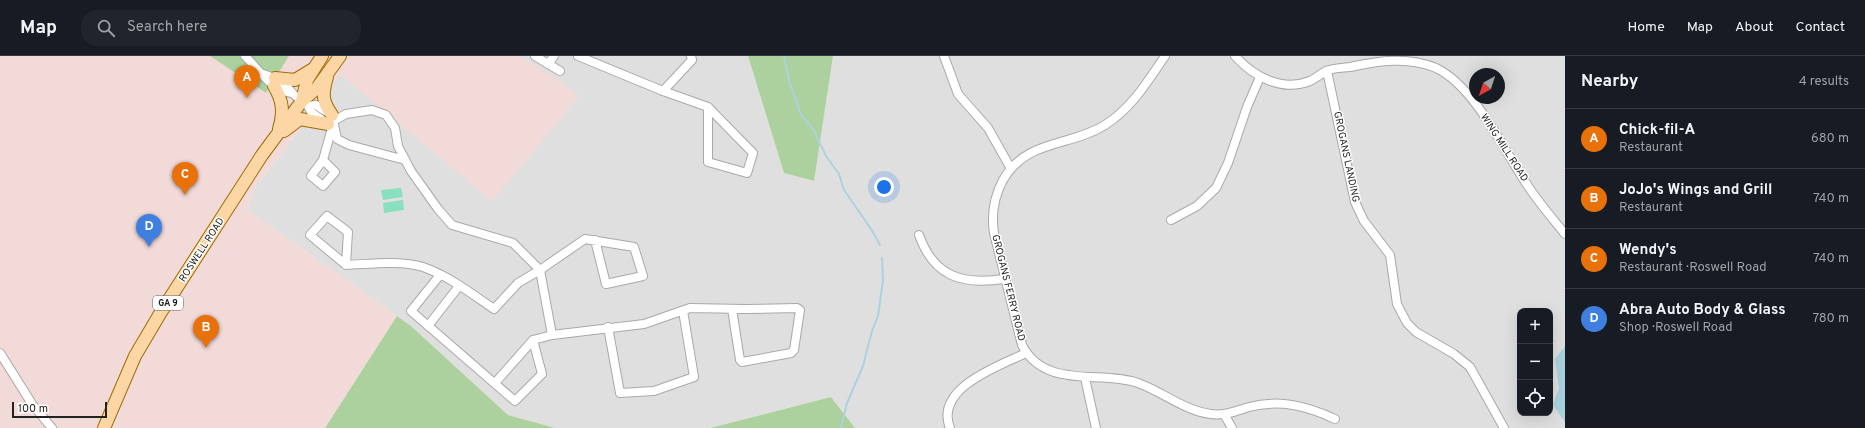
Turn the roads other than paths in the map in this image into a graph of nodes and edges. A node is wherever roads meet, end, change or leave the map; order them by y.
1 (245, 56) edge
2 (322, 56) edge
3 (340, 56) edge
4 (536, 56) edge
5 (554, 56) edge
6 (578, 56) edge
7 (691, 56) edge
8 (944, 56) edge
9 (1165, 56) edge
10 (1235, 56) edge
11 (548, 64) junction
12 (316, 67) junction
13 (560, 71) dead end
14 (1327, 71) junction
15 (328, 72) junction
16 (1260, 77) junction
17 (271, 80) junction
18 (662, 91) junction
19 (305, 103) junction
20 (708, 107) junction
21 (331, 121) junction
22 (277, 136) junction
23 (323, 160) dead end
24 (405, 160) junction
25 (1010, 167) junction
26 (1171, 220) dead end
27 (1565, 234) edge
28 (919, 235) dead end
29 (595, 240) junction
30 (346, 265) junction
31 (540, 270) junction
32 (440, 275) junction
33 (1004, 278) junction
34 (459, 286) junction
35 (732, 309) junction
36 (683, 311) junction
37 (428, 326) junction
38 (608, 327) junction
39 (552, 334) junction
40 (533, 340) junction
41 (0, 353) edge
42 (1026, 353) junction
43 (1085, 378) junction
44 (495, 383) junction
45 (1224, 414) junction
46 (1335, 419) dead end
47 (52, 428) edge
48 (104, 428) edge
49 (950, 428) edge
50 (1096, 428) edge
51 (1232, 428) edge
52 (1504, 428) edge

1 - 17 street
2 - 12 main road, ROSWELL ROAD / GA 9
3 - 15 main road, ROSWELL ROAD / GA 9
4 - 11 street
5 - 11 street
6 - 18 street
7 - 18 street
8 - 25 street
9 - 25 street, GROGANS FERRY ROAD
10 - 16 street, WING MILL ROAD
11 - 13 street
12 - 17 main road
12 - 19 main road, ROSWELL ROAD / GA 9
14 - 16 street, WING MILL ROAD
14 - 27 street, WING MILL ROAD
14 - 52 street, GROGANS LANDING
15 - 19 main road, ROSWELL ROAD / GA 9
15 - 21 main road
16 - 26 street
17 - 19 street
17 - 22 main road
18 - 20 street
19 - 21 street
19 - 22 main road, ROSWELL ROAD / GA 9
20 - 20 street
21 - 22 main road
21 - 23 street
21 - 24 street
21 - 24 street
22 - 48 main road, ROSWELL ROAD / GA 9
24 - 31 street
25 - 33 street, GROGANS FERRY ROAD
28 - 33 street
29 - 29 street
29 - 31 street
30 - 30 street
30 - 32 street
31 - 34 street
31 - 39 street
32 - 34 street
32 - 37 street
33 - 42 street, GROGANS FERRY ROAD
34 - 37 street
35 - 35 street
35 - 36 street
36 - 38 street
36 - 38 street
37 - 44 street
38 - 39 street
39 - 40 street
40 - 44 street
40 - 44 street
41 - 47 street
42 - 43 street, GROGANS FERRY ROAD
42 - 49 street
43 - 45 street, GROGANS FERRY ROAD
43 - 50 street
45 - 46 street, GROGANS FERRY ROAD
45 - 51 street

